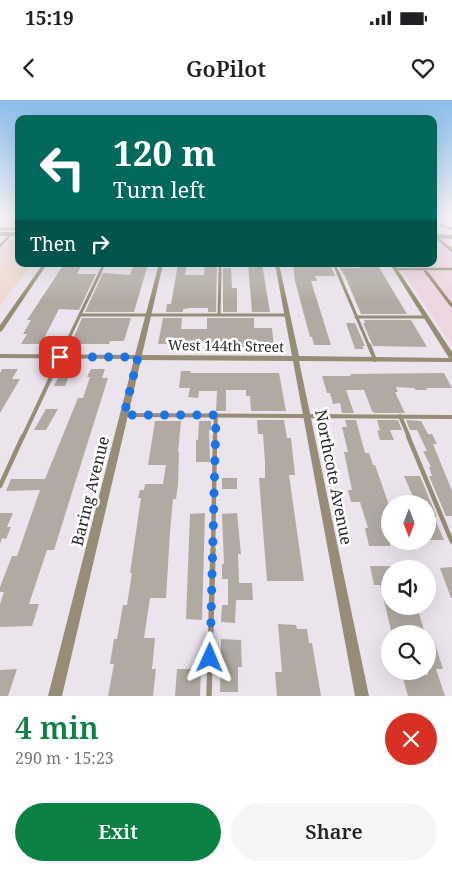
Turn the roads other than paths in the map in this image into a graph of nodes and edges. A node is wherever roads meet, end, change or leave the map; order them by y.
1 (43, 267) edge
2 (103, 267) edge
3 (160, 267) edge
4 (220, 267) edge
5 (277, 267) edge
6 (335, 267) edge
7 (395, 267) edge
8 (404, 267) edge
9 (424, 269) junction
10 (452, 269) edge
11 (452, 306) edge
12 (80, 314) junction
13 (148, 315) junction
14 (219, 315) junction
15 (287, 315) junction
16 (356, 317) junction
17 (426, 317) junction
18 (0, 330) edge
19 (0, 356) edge
20 (60, 357) junction
21 (138, 357) junction
22 (296, 359) junction
23 (452, 359) edge
24 (374, 360) junction
25 (124, 415) junction
26 (216, 415) junction
27 (307, 416) junction
28 (400, 416) junction
29 (452, 417) edge
30 (0, 486) edge
31 (452, 542) edge
32 (55, 696) edge
33 (209, 696) edge
34 (362, 696) edge

1 - 18 street
2 - 12 lane
3 - 13 street, Baring Avenue
4 - 14 lane
5 - 15 street, Northcote Avenue
6 - 16 lane
7 - 17 street
8 - 9 lane
9 - 10 lane
9 - 11 lane
12 - 13 lane
12 - 20 lane
13 - 14 lane
13 - 21 street, Baring Avenue
14 - 15 lane
15 - 22 street, Northcote Avenue
16 - 17 lane
16 - 24 lane
17 - 23 street
19 - 20 street, West 144th Street
20 - 21 street, West 144th Street
20 - 30 lane
21 - 22 street, West 144th Street
21 - 25 street, Baring Avenue
22 - 24 street, West 144th Street
22 - 27 street, Northcote Avenue
23 - 24 street, West 144th Street
25 - 26 lane
25 - 32 street, Baring Avenue
26 - 27 lane
26 - 33 lane
27 - 28 lane
27 - 34 street, Northcote Avenue
28 - 29 lane
28 - 31 lane

